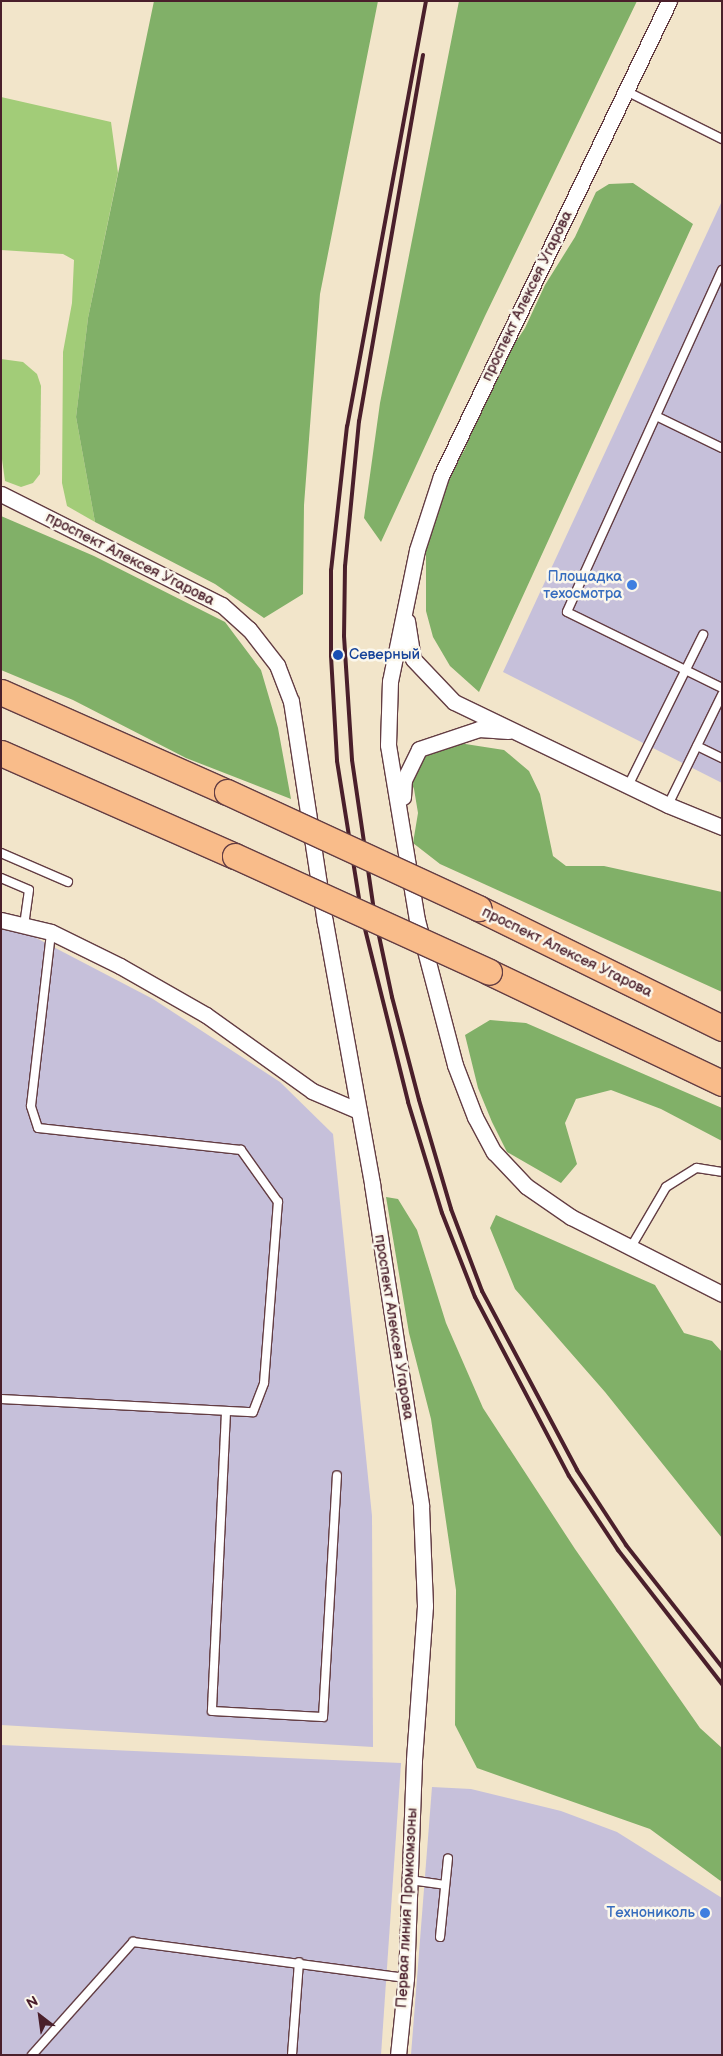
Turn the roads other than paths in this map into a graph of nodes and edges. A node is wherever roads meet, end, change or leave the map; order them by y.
1 (669, 1) edge
2 (626, 91) junction
3 (722, 139) edge
4 (722, 270) edge
5 (656, 416) junction
6 (722, 448) edge
7 (1, 494) edge
8 (406, 599) junction
9 (703, 635) dead end
10 (686, 670) junction
11 (722, 688) edge
12 (1, 692) edge
13 (722, 695) edge
14 (515, 731) junction
15 (697, 746) junction
16 (1, 753) edge
17 (722, 758) edge
18 (628, 786) junction
19 (668, 805) junction
20 (402, 813) junction
21 (722, 827) edge
22 (1, 853) edge
23 (1, 878) edge
24 (68, 882) dead end
25 (1, 920) edge
26 (24, 926) junction
27 (51, 932) junction
28 (722, 1028) edge
29 (722, 1083) edge
30 (359, 1110) junction
31 (722, 1172) edge
32 (631, 1247) junction
33 (722, 1294) edge
34 (1, 1399) edge
35 (226, 1412) junction
36 (337, 1476) dead end
37 (414, 1761) joint
38 (448, 1858) dead end
39 (410, 1880) junction
40 (445, 1885) junction
41 (440, 1937) dead end
42 (299, 1962) junction
43 (406, 1978) junction
44 (32, 2055) edge
45 (292, 2055) edge
46 (398, 2055) edge

1 - 2 street, проспект Алексея Угарова
2 - 3 lane
2 - 8 street, проспект Алексея Угарова
4 - 5 lane
5 - 6 lane
5 - 10 lane
7 - 30 street, проспект Алексея Угарова
8 - 14 street, проспект Алексея Угарова
8 - 20 street, проспект Алексея Угарова
9 - 10 lane
10 - 11 lane
10 - 18 lane
12 - 28 main road, проспект Алексея Угарова, bridge
13 - 15 lane
14 - 18 street, проспект Алексея Угарова
14 - 20 street, проспект Алексея Угарова
15 - 17 lane
15 - 19 lane
16 - 29 main road, bridge
18 - 19 street, проспект Алексея Угарова
19 - 21 street, проспект Алексея Угарова
20 - 32 street, проспект Алексея Угарова
22 - 24 lane
23 - 26 lane
25 - 26 street
26 - 27 street
27 - 30 street
27 - 35 lane
30 - 37 street, проспект Алексея Угарова
31 - 32 lane
32 - 33 street, проспект Алексея Угарова
34 - 35 lane
35 - 36 lane
37 - 39 street, Первая линия Промкомзоны
38 - 40 lane
39 - 40 lane
39 - 43 street, Первая линия Промкомзоны
40 - 41 lane
42 - 43 lane
42 - 44 lane
42 - 45 lane
43 - 46 street, Первая линия Промкомзоны

